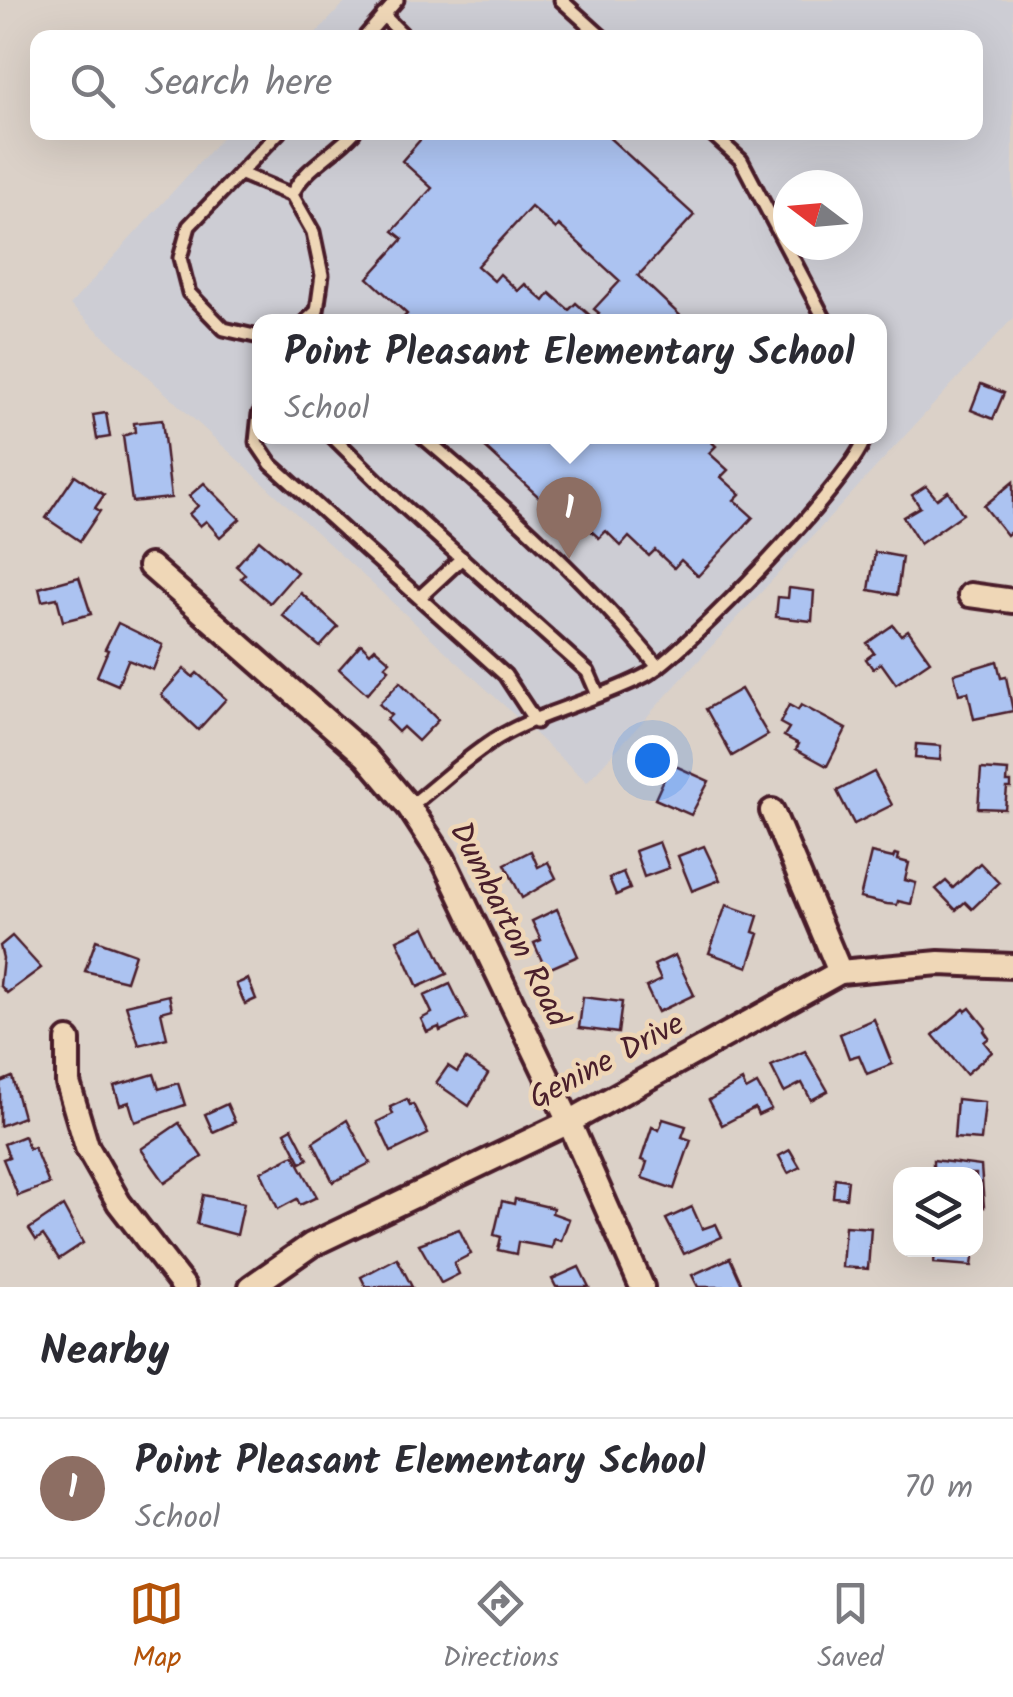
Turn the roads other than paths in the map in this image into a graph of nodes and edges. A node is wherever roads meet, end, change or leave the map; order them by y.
1 (397, 0) edge
2 (561, 0) edge
3 (384, 16) junction
4 (371, 30) edge
5 (398, 30) edge
6 (594, 30) edge
7 (272, 140) edge
8 (347, 140) edge
9 (719, 140) edge
10 (240, 174) junction
11 (292, 195) junction
12 (314, 314) edge
13 (822, 314) edge
14 (252, 336) edge
15 (257, 444) edge
16 (341, 444) edge
17 (431, 444) edge
18 (864, 444) edge
19 (462, 558) junction
20 (150, 566) dead end
21 (970, 594) dead end
22 (420, 598) junction
23 (1013, 601) edge
24 (658, 666) junction
25 (598, 696) junction
26 (536, 722) junction
27 (409, 807) junction
28 (772, 812) dead end
29 (1013, 966) edge
30 (840, 972) junction
31 (68, 1040) dead end
32 (570, 1122) junction
33 (184, 1287) edge
34 (250, 1287) edge
35 (642, 1287) edge

1 - 3 lane
2 - 6 lane
3 - 4 lane
3 - 5 lane
7 - 10 lane
8 - 11 lane
9 - 13 lane
10 - 11 lane
10 - 14 lane
11 - 12 lane
15 - 22 lane
16 - 19 lane
17 - 24 lane
18 - 24 lane
19 - 22 lane
19 - 25 lane
20 - 27 street, Dumbarton Road
21 - 23 street
22 - 26 lane
24 - 25 lane
25 - 26 lane
26 - 27 lane
27 - 32 street, Dumbarton Road
28 - 30 street
29 - 30 street, Genine Drive
30 - 32 street, Genine Drive
31 - 33 street
32 - 34 street, Genine Drive
32 - 35 street, Dumbarton Road

